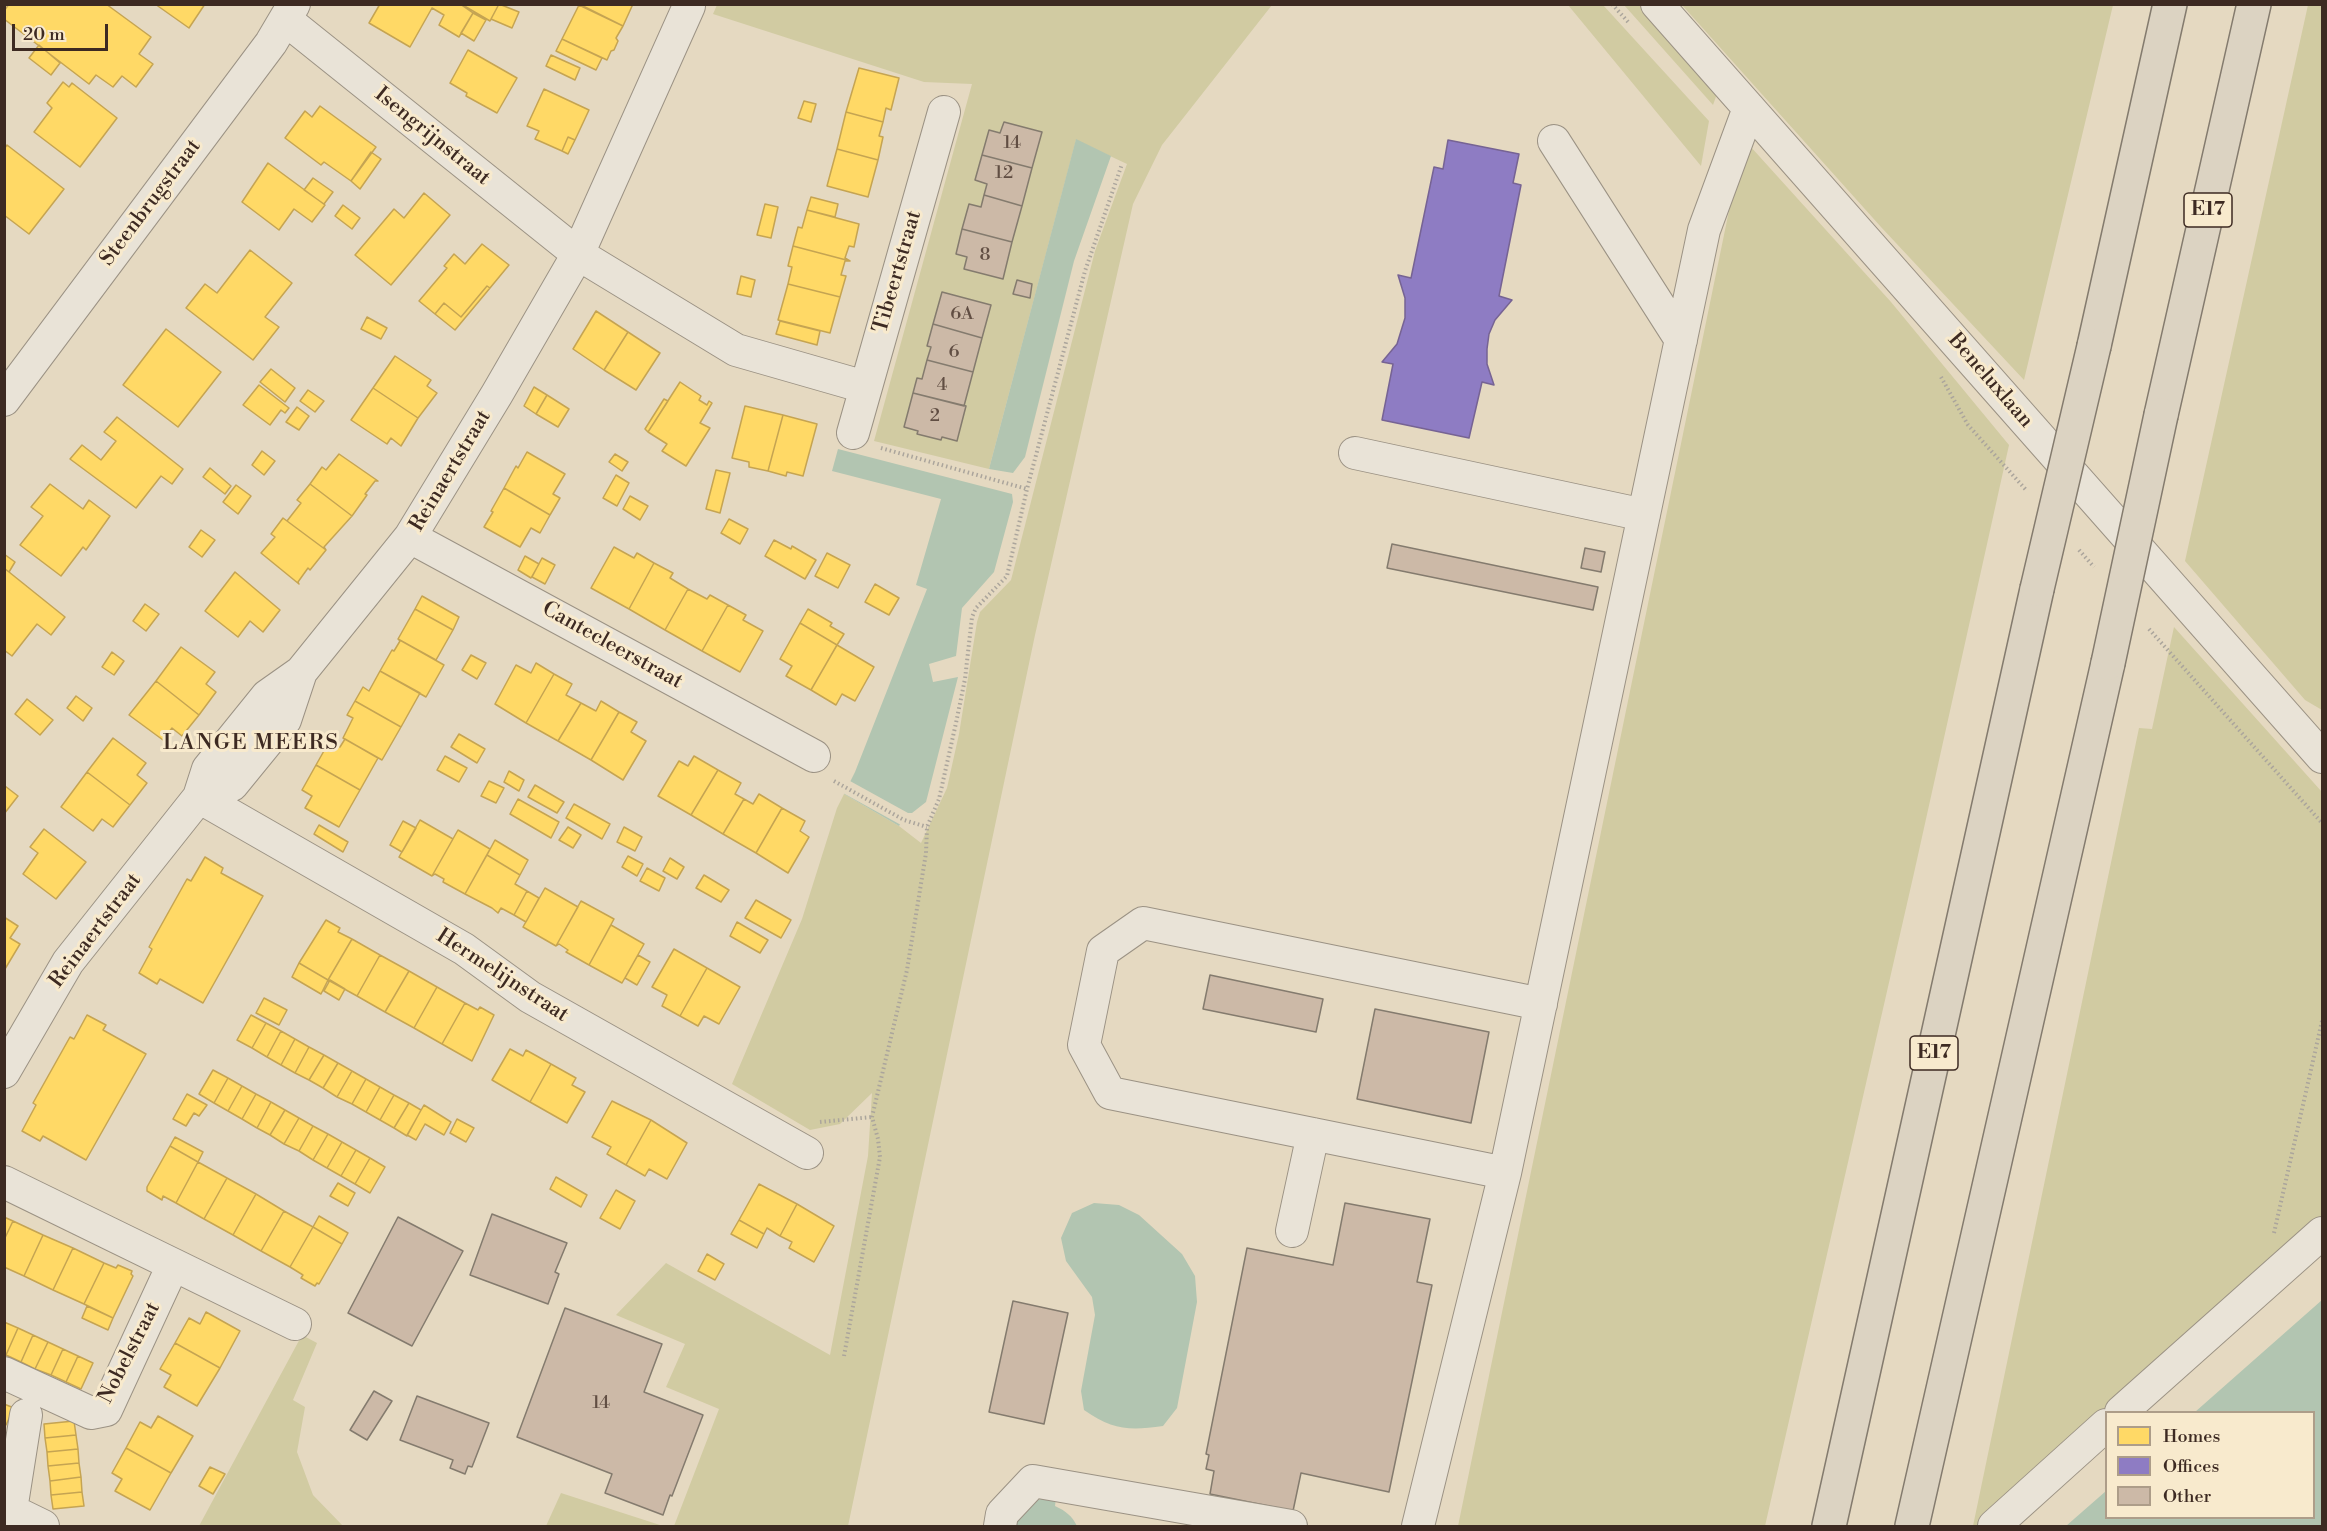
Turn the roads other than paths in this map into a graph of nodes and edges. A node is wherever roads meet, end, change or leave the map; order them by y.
1 (1657, 4) edge
2 (2170, 4) edge
3 (2254, 4) edge
4 (688, 6) dead end
5 (290, 12) edge
6 (1749, 108) junction
7 (944, 112) dead end
8 (1554, 141) dead end
9 (578, 254) junction
10 (1680, 340) junction
11 (865, 387) junction
12 (4, 400) edge
13 (853, 432) road end
14 (1354, 453) dead end
15 (1644, 515) junction
16 (411, 537) junction
17 (814, 756) dead end
18 (2322, 757) edge
19 (199, 797) junction
20 (1541, 1004) junction
21 (4, 1072) edge
22 (1313, 1134) junction
23 (807, 1153) dead end
24 (1505, 1173) junction
25 (4, 1182) edge
26 (1292, 1232) dead end
27 (2322, 1233) edge
28 (173, 1265) junction
29 (295, 1324) dead end
30 (4, 1374) edge
31 (2123, 1411) edge
32 (26, 1415) dead end
33 (2105, 1426) edge
34 (8, 1509) edge
35 (1830, 1522) edge
36 (43, 1527) edge
37 (1000, 1527) edge
38 (1291, 1527) edge
39 (1418, 1527) edge
40 (1912, 1527) edge
41 (1994, 1527) edge

1 - 6 street, Beneluxlaan
2 - 35 highway, E17, bridge
3 - 40 highway, E17, bridge
4 - 9 street
5 - 9 street, Isengrijnstraat
5 - 12 street, Steenbrugstraat
6 - 10 street
6 - 18 street, Beneluxlaan
7 - 11 street, Tibeertstraat
8 - 10 street
9 - 11 street, Isengrijnstraat
9 - 16 street, Reinaertstraat
10 - 15 street
11 - 13 street, Tibeertstraat
14 - 15 street
15 - 20 street
16 - 17 street, Cantecleerstraat
16 - 19 street, Reinaertstraat
19 - 21 street, Reinaertstraat
19 - 23 street, Hermelijnstraat
20 - 22 street
20 - 24 street
22 - 24 street
22 - 26 street
24 - 39 street
25 - 28 street
27 - 31 street
28 - 29 street
28 - 30 street, Nobelstraat
32 - 34 street
33 - 41 street
34 - 36 street
37 - 38 street

